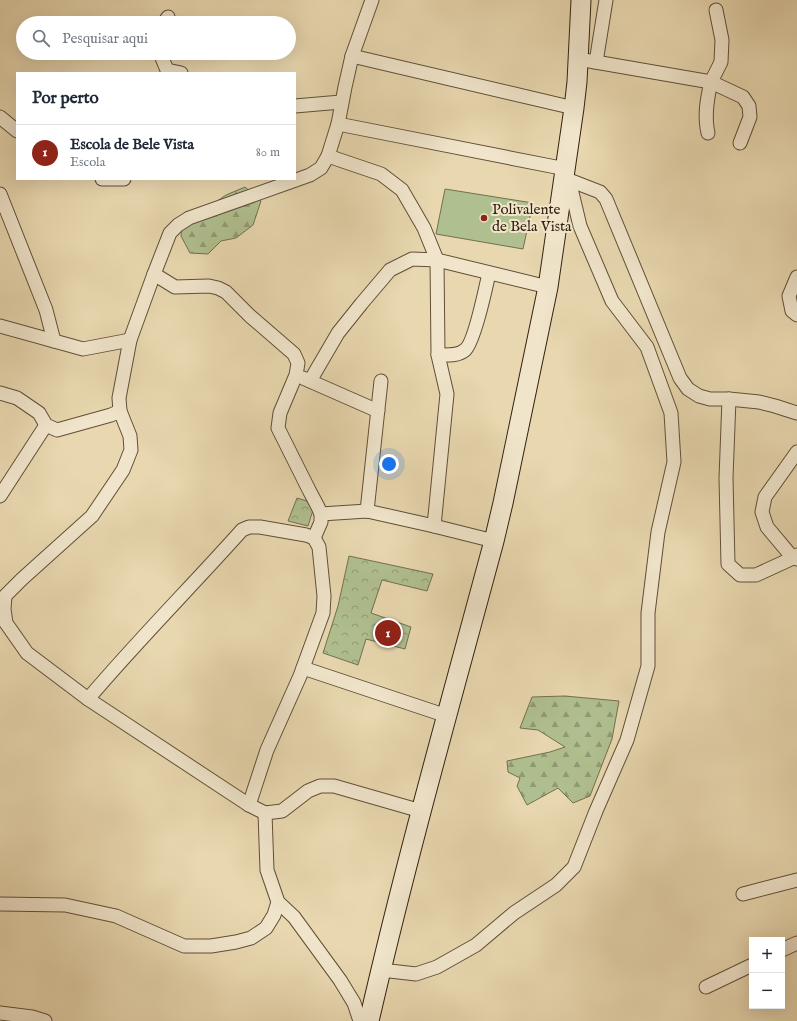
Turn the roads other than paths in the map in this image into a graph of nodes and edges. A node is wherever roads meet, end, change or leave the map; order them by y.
1 (372, 0) edge
2 (581, 0) edge
3 (606, 0) edge
4 (716, 10) dead end
5 (352, 56) junction
6 (163, 60) edge
7 (587, 60) junction
8 (176, 72) edge
9 (710, 82) junction
10 (342, 102) junction
11 (296, 106) edge
12 (574, 108) junction
13 (0, 117) edge
14 (338, 124) junction
15 (16, 130) edge
16 (708, 133) dead end
17 (740, 142) dead end
18 (328, 156) junction
19 (566, 176) junction
20 (296, 180) edge
21 (296, 180) edge
22 (0, 194) edge
23 (436, 260) junction
24 (489, 273) junction
25 (154, 274) junction
26 (797, 277) edge
27 (548, 287) junction
28 (797, 314) edge
29 (0, 326) edge
30 (130, 340) junction
31 (54, 341) junction
32 (438, 355) junction
33 (296, 375) junction
34 (310, 381) junction
35 (381, 382) dead end
36 (0, 393) edge
37 (730, 399) junction
38 (120, 411) junction
39 (378, 411) junction
40 (797, 413) edge
41 (46, 425) junction
42 (797, 452) edge
43 (2, 487) edge
44 (367, 511) junction
45 (321, 514) junction
46 (434, 526) junction
47 (314, 538) junction
48 (494, 541) junction
49 (796, 557) edge
50 (303, 668) junction
51 (88, 699) junction
52 (447, 716) junction
53 (249, 805) junction
54 (421, 812) junction
55 (265, 814) junction
56 (797, 880) edge
57 (743, 894) dead end
58 (278, 902) junction
59 (0, 904) edge
60 (797, 943) edge
61 (785, 949) edge
62 (749, 966) edge
63 (381, 970) junction
64 (706, 986) dead end
65 (0, 1013) edge
66 (45, 1021) edge
67 (360, 1021) edge
68 (369, 1021) edge

1 - 5 street
2 - 7 main road
3 - 7 street
4 - 9 street
5 - 10 street
5 - 12 street
6 - 8 street
7 - 9 street
7 - 12 main road
9 - 16 street
9 - 17 street
10 - 11 street
10 - 14 street
12 - 19 main road
13 - 15 street
14 - 18 street
14 - 19 street
18 - 20 street
18 - 23 street
19 - 27 main road
19 - 37 street
19 - 63 street
21 - 25 street
22 - 31 street
23 - 24 street
23 - 32 street
23 - 34 street
24 - 27 street
24 - 32 street
25 - 30 street
25 - 33 street
26 - 28 street
27 - 48 main road
29 - 31 street
30 - 31 street
30 - 38 street
32 - 46 street
33 - 34 street
33 - 45 street
34 - 39 street
35 - 39 street
36 - 41 street
37 - 40 street
37 - 49 street
38 - 41 street
38 - 51 street
39 - 44 street
41 - 43 street
42 - 49 street
44 - 45 street
44 - 46 street
45 - 47 street
46 - 48 street
47 - 50 street
47 - 51 street
48 - 52 main road
50 - 52 street
50 - 53 street
51 - 53 street
52 - 54 main road
53 - 55 street
54 - 55 street
54 - 63 main road
55 - 58 street
56 - 57 street
58 - 59 street
58 - 67 street
60 - 61 street
62 - 64 street
63 - 68 main road
65 - 66 street

